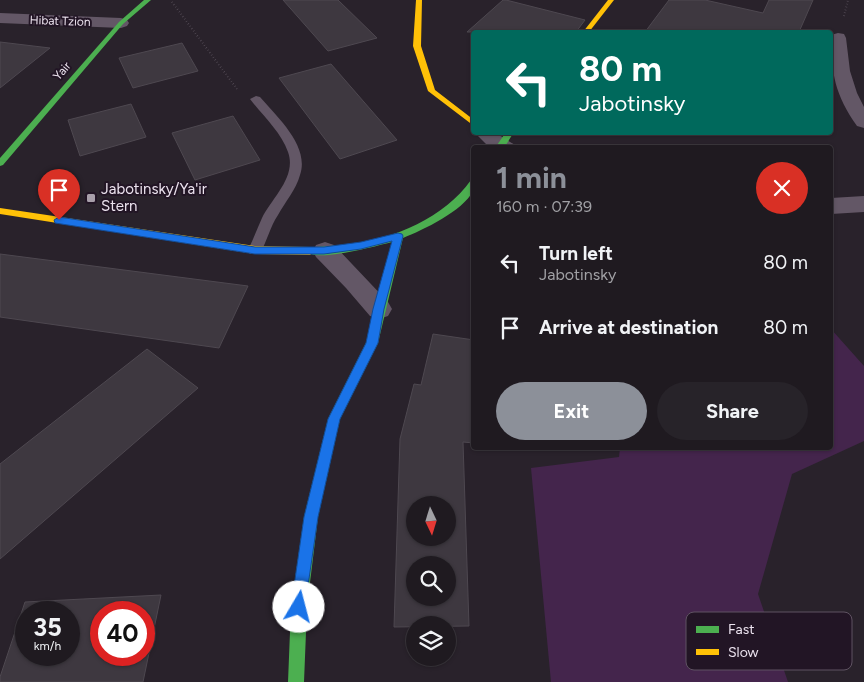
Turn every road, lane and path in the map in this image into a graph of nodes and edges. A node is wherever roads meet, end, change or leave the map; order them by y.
1 (148, 0) edge
2 (171, 0) edge
3 (419, 0) edge
4 (611, 0) edge
5 (0, 18) edge
6 (121, 24) junction
7 (588, 30) edge
8 (838, 38) dead end
9 (432, 92) junction
10 (458, 96) dead end
11 (256, 99) joint
12 (471, 122) edge
13 (864, 122) edge
14 (489, 135) edge
15 (504, 143) edge
16 (0, 163) edge
17 (471, 186) edge
18 (864, 204) edge
19 (833, 206) edge
20 (0, 211) edge
21 (398, 236) junction
22 (255, 250) junction
23 (324, 251) junction
24 (379, 309) junction
25 (296, 682) edge

1 - 6 street, Yair
2 - 11 path
3 - 9 street
4 - 7 street
5 - 6 street, Hibat Tzion
6 - 16 street, Yair
8 - 13 street
9 - 10 street
9 - 12 street
11 - 22 lane
14 - 15 street
17 - 21 street
18 - 19 street
20 - 22 street
21 - 23 street
21 - 24 street
22 - 23 street
23 - 24 street
24 - 25 street

